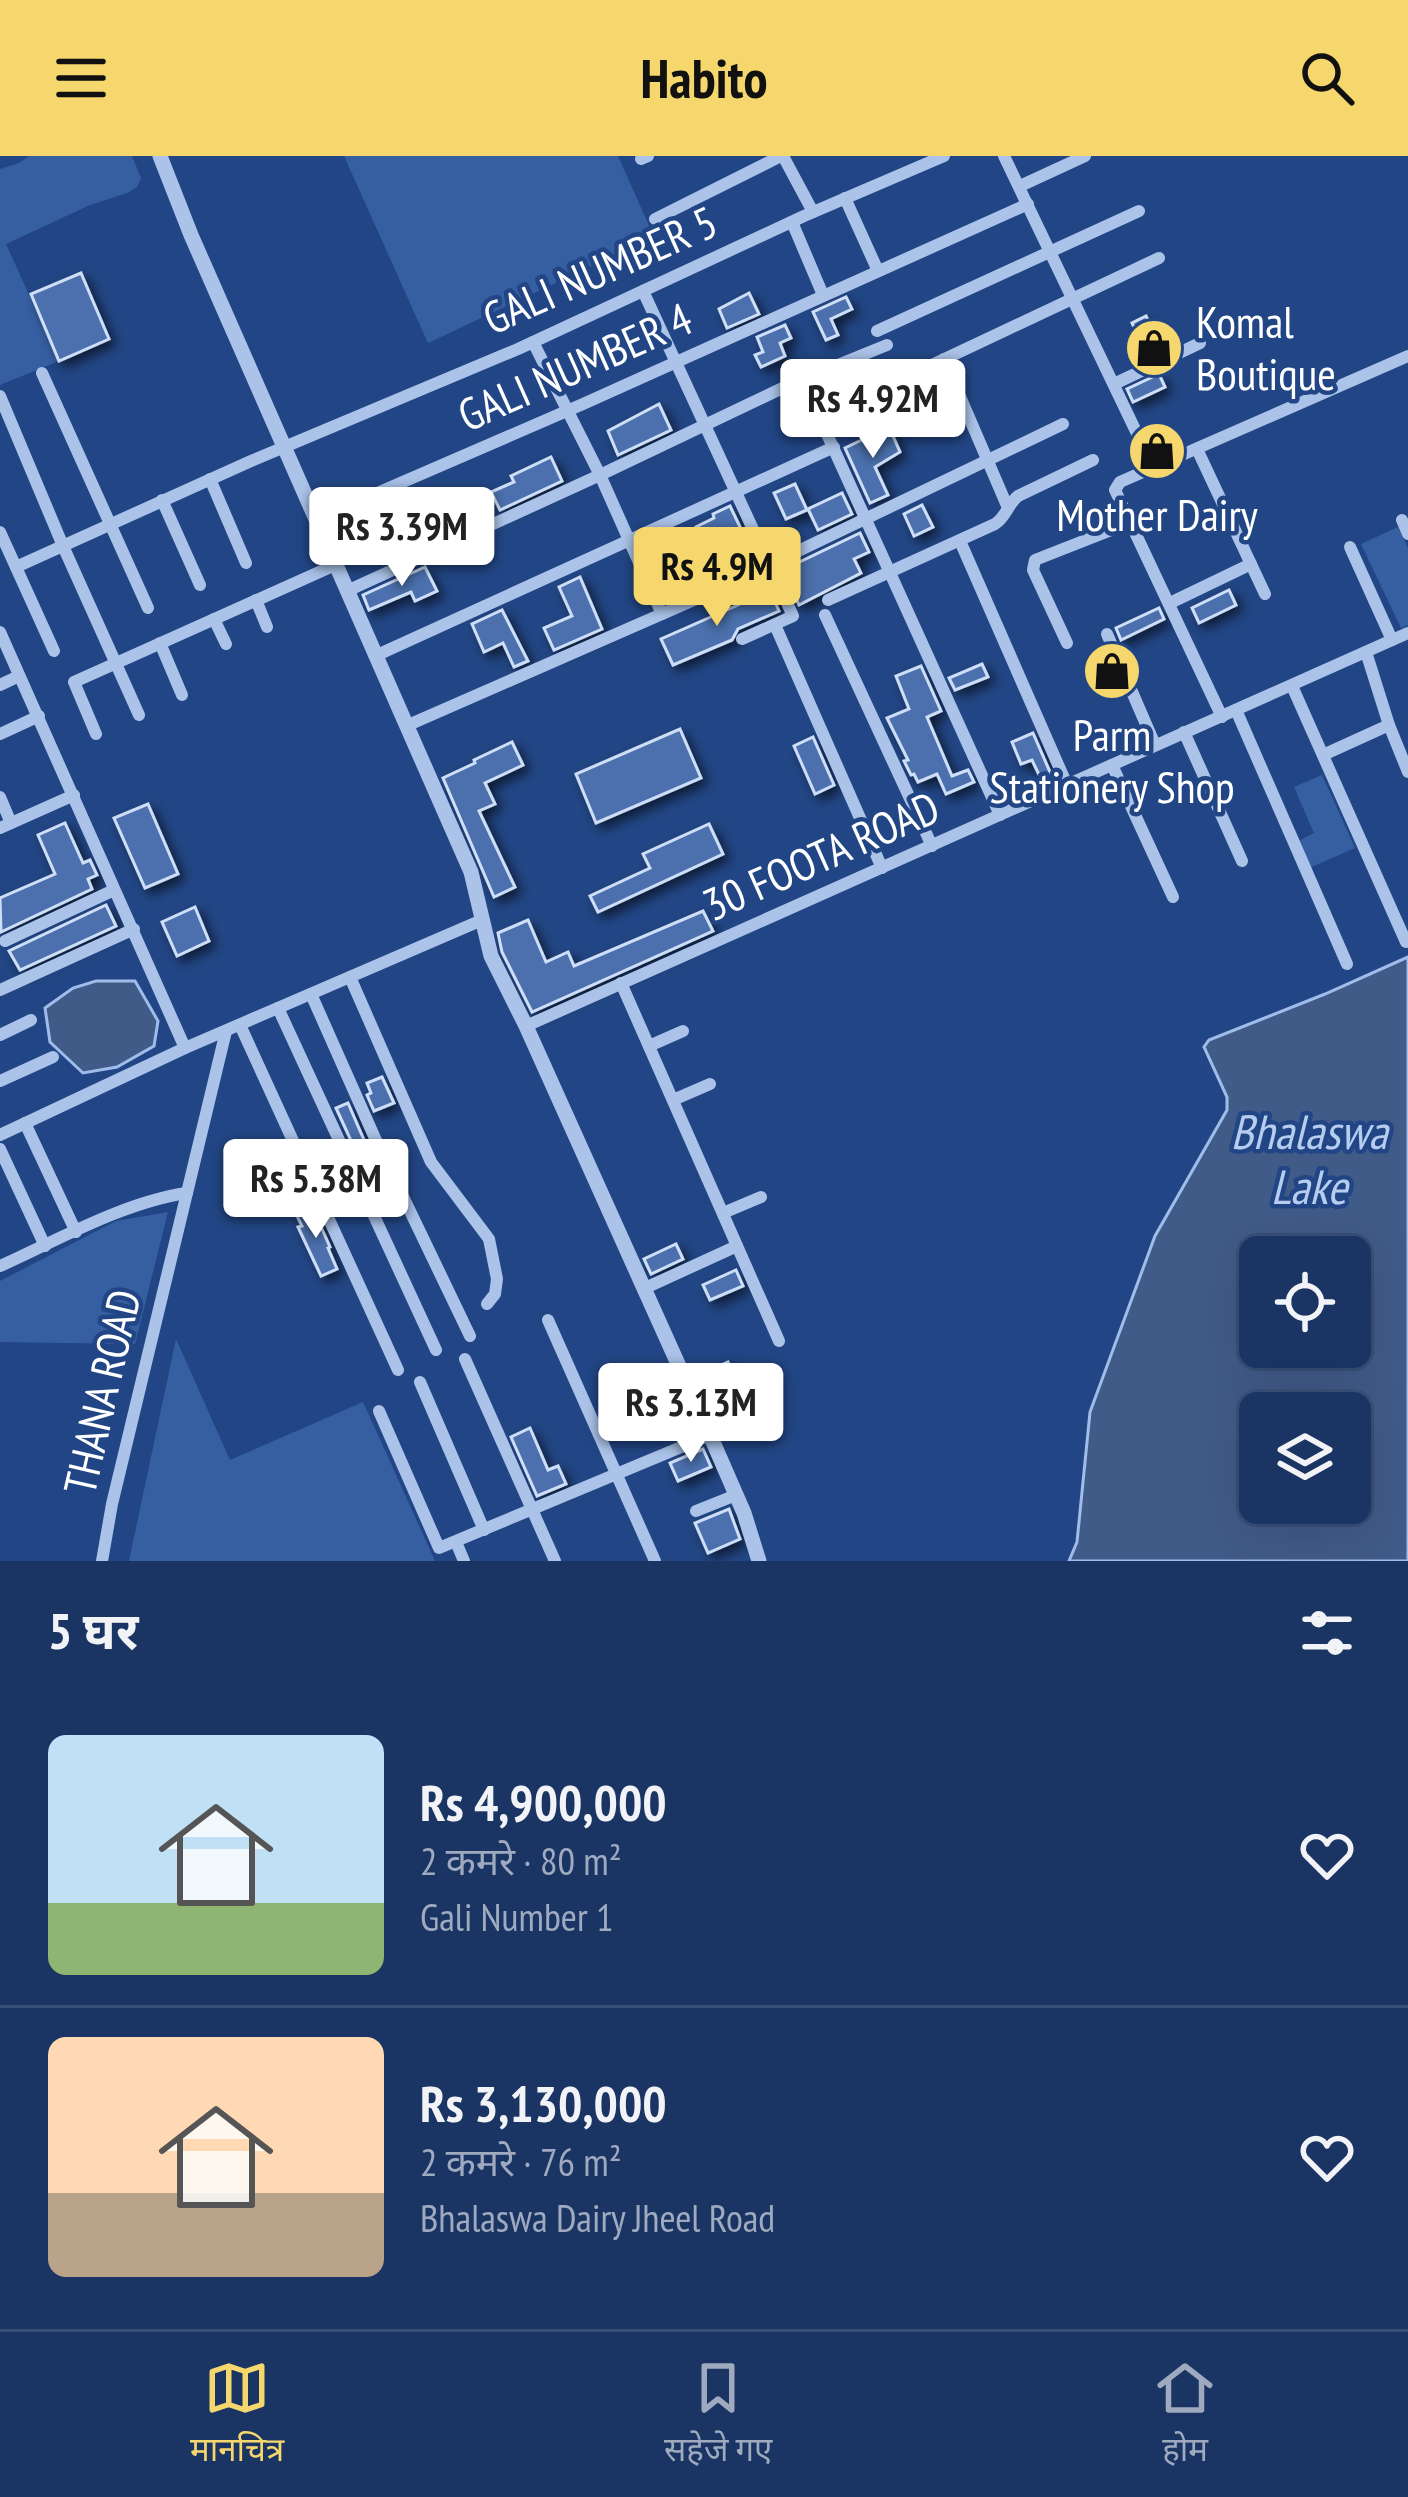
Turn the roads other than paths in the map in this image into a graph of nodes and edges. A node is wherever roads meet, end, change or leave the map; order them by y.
1 (160, 156) edge
2 (782, 156) edge
3 (944, 156) edge
4 (1004, 156) edge
5 (1085, 156) edge
6 (1020, 186) junction
7 (845, 198) junction
8 (1028, 204) junction
9 (1139, 211) dead end
10 (813, 212) junction
11 (655, 219) dead end
12 (792, 222) junction
13 (1051, 250) junction
14 (1159, 258) dead end
15 (878, 271) junction
16 (643, 291) junction
17 (824, 295) junction
18 (1073, 298) junction
19 (877, 331) dead end
20 (532, 342) junction
21 (1200, 343) dead end
22 (887, 344) dead end
23 (1408, 356) edge
24 (944, 359) junction
25 (676, 362) junction
26 (43, 373) dead end
27 (796, 382) junction
28 (1114, 384) junction
29 (0, 396) edge
30 (568, 411) junction
31 (830, 413) dead end
32 (1063, 424) dead end
33 (705, 425) junction
34 (284, 447) junction
35 (834, 447) junction
36 (1197, 449) junction
37 (1093, 460) dead end
38 (988, 461) junction
39 (1154, 469) junction
40 (600, 475) junction
41 (210, 479) junction
42 (736, 492) junction
43 (162, 500) junction
44 (1008, 508) junction
45 (315, 520) junction
46 (868, 520) junction
47 (1402, 520) dead end
48 (1129, 523) junction
49 (111, 524) junction
50 (0, 532) edge
51 (1408, 534) edge
52 (629, 540) junction
53 (960, 541) junction
54 (63, 546) junction
55 (1350, 547) dead end
56 (246, 563) dead end
57 (1251, 564) junction
58 (335, 565) junction
59 (770, 566) junction
60 (16, 567) junction
61 (892, 571) junction
62 (200, 585) dead end
63 (347, 591) junction
64 (1265, 594) dead end
65 (256, 600) junction
66 (1170, 603) junction
67 (148, 608) dead end
68 (662, 614) junction
69 (214, 619) junction
70 (775, 626) junction
71 (267, 627) dead end
72 (1408, 633) edge
73 (1107, 634) dead end
74 (1, 639) edge
75 (742, 639) dead end
76 (1392, 640) junction
77 (160, 643) junction
78 (1067, 643) dead end
79 (226, 644) dead end
80 (54, 651) dead end
81 (1366, 652) junction
82 (375, 656) junction
83 (116, 662) junction
84 (19, 676) junction
85 (0, 685) edge
86 (1292, 686) junction
87 (182, 695) dead end
88 (1236, 710) junction
89 (140, 715) dead end
90 (39, 716) junction
91 (1222, 717) junction
92 (1389, 725) junction
93 (406, 726) junction
94 (1184, 732) junction
95 (0, 734) edge
96 (96, 734) dead end
97 (1155, 745) junction
98 (1323, 755) junction
99 (1112, 765) junction
100 (1408, 772) edge
101 (1066, 785) junction
102 (74, 795) junction
103 (0, 797) edge
104 (1000, 815) junction
105 (6, 825) edge
106 (932, 847) junction
107 (1243, 861) dead end
108 (882, 868) junction
109 (114, 890) junction
110 (1173, 897) dead end
111 (482, 920) junction
112 (134, 929) junction
113 (5, 940) dead end
114 (1406, 941) edge
115 (1347, 964) dead end
116 (350, 977) junction
117 (622, 983) junction
118 (0, 990) edge
119 (311, 994) junction
120 (278, 1008) junction
121 (31, 1020) dead end
122 (240, 1025) junction
123 (526, 1026) junction
124 (226, 1031) junction
125 (683, 1031) dead end
126 (0, 1035) edge
127 (649, 1046) junction
128 (184, 1048) junction
129 (53, 1057) dead end
130 (0, 1081) edge
131 (710, 1084) dead end
132 (673, 1100) junction
133 (25, 1124) junction
134 (2, 1130) edge
135 (0, 1148) edge
136 (187, 1193) junction
137 (761, 1197) dead end
138 (723, 1213) junction
139 (76, 1232) junction
140 (45, 1246) junction
141 (737, 1246) junction
142 (1, 1262) edge
143 (643, 1289) junction
144 (488, 1304) dead end
145 (548, 1320) dead end
146 (470, 1336) dead end
147 (779, 1341) dead end
148 (436, 1350) dead end
149 (465, 1359) dead end
150 (398, 1370) dead end
151 (420, 1382) dead end
152 (379, 1411) dead end
153 (710, 1435) junction
154 (616, 1472) junction
155 (736, 1495) junction
156 (533, 1510) junction
157 (696, 1511) dead end
158 (484, 1530) junction
159 (456, 1542) junction
160 (102, 1561) edge
161 (464, 1561) edge
162 (555, 1561) edge
163 (656, 1561) edge
164 (759, 1561) edge

1 - 34 street
2 - 10 street
2 - 11 street
3 - 7 street, GALI NUMBER 5
4 - 6 street
5 - 6 street
6 - 8 street
7 - 10 street, GALI NUMBER 5
7 - 15 street
8 - 13 street
8 - 15 street, GALI NUMBER 4
9 - 13 street
10 - 12 street, GALI NUMBER 5
12 - 16 street, GALI NUMBER 5
12 - 17 street
13 - 18 street
13 - 19 street
14 - 18 street
15 - 17 street, GALI NUMBER 4
16 - 20 street, GALI NUMBER 5
16 - 25 street
17 - 25 street, GALI NUMBER 4
18 - 24 street
18 - 28 street
20 - 30 street
20 - 34 street, GALI NUMBER 5
21 - 28 street
22 - 27 street
23 - 36 street
24 - 31 street
24 - 38 street
25 - 30 street, GALI NUMBER 4
25 - 33 street
26 - 49 street
27 - 33 street
27 - 35 street
28 - 39 street
29 - 54 street
30 - 40 street
30 - 45 street, GALI NUMBER 4
32 - 38 street
33 - 40 street
33 - 42 street
34 - 41 street, GALI NUMBER 5
34 - 45 street
35 - 42 street
35 - 46 street
36 - 39 street
36 - 57 street
37 - 44 street
38 - 44 street
38 - 46 street
39 - 48 street
40 - 52 street
40 - 63 street
41 - 43 street, GALI NUMBER 5
41 - 56 street
42 - 52 street
42 - 59 street
43 - 49 street, GALI NUMBER 5
43 - 62 street
44 - 53 street
45 - 58 street
46 - 59 street
46 - 61 street
47 - 51 street
48 - 66 street
48 - 78 street
49 - 54 street, GALI NUMBER 5
49 - 67 street
50 - 60 street
52 - 68 street
52 - 82 street
53 - 61 street
53 - 101 street
54 - 60 street, GALI NUMBER 5
54 - 83 street
55 - 76 street
57 - 64 street
57 - 66 street
58 - 63 street
58 - 65 street
59 - 68 street
59 - 70 street
60 - 80 street
61 - 104 street
61 - 106 street
63 - 82 street
65 - 69 street
65 - 71 street
66 - 91 street
68 - 93 street
69 - 77 street
69 - 79 street
70 - 75 street
70 - 108 street
72 - 76 street, 30 FOOTA ROAD
73 - 97 street
74 - 84 street
76 - 81 street, 30 FOOTA ROAD
77 - 83 street
77 - 87 street
81 - 86 street, 30 FOOTA ROAD
81 - 92 street
82 - 93 street
83 - 89 street
83 - 96 street
84 - 85 street
84 - 90 street
86 - 88 street, 30 FOOTA ROAD
86 - 98 street
88 - 91 street, 30 FOOTA ROAD
88 - 115 street
90 - 95 street
90 - 102 street
91 - 94 street, 30 FOOTA ROAD
92 - 98 street
92 - 100 street
93 - 111 street
94 - 97 street, 30 FOOTA ROAD
94 - 107 street
97 - 99 street, 30 FOOTA ROAD
98 - 114 street
99 - 101 street, 30 FOOTA ROAD
99 - 110 street
101 - 104 street, 30 FOOTA ROAD
102 - 105 street
102 - 109 street
103 - 105 street
104 - 106 street, 30 FOOTA ROAD
106 - 108 street, 30 FOOTA ROAD
108 - 117 street, 30 FOOTA ROAD
109 - 112 street
109 - 113 street
111 - 116 street
111 - 123 street
112 - 118 street
112 - 128 street
116 - 119 street
116 - 144 street
117 - 123 street, 30 FOOTA ROAD
117 - 127 street
119 - 120 street
119 - 146 street
120 - 122 street
120 - 148 street
121 - 126 street
122 - 124 street
122 - 150 street
123 - 143 street
124 - 128 street
124 - 136 street, THANA ROAD
125 - 127 street
127 - 132 street
128 - 133 street
129 - 130 street
131 - 132 street
132 - 138 street
133 - 134 street
133 - 139 street
135 - 140 street
136 - 139 street
136 - 160 street, THANA ROAD
137 - 138 street
138 - 141 street
139 - 140 street
140 - 142 street
141 - 143 street
141 - 147 street
143 - 153 street
145 - 154 street
149 - 156 street
151 - 158 street
152 - 159 street
153 - 154 street
153 - 155 street
154 - 156 street
154 - 163 street
155 - 157 street
155 - 164 street
156 - 158 street
156 - 162 street
158 - 159 street
159 - 161 street

